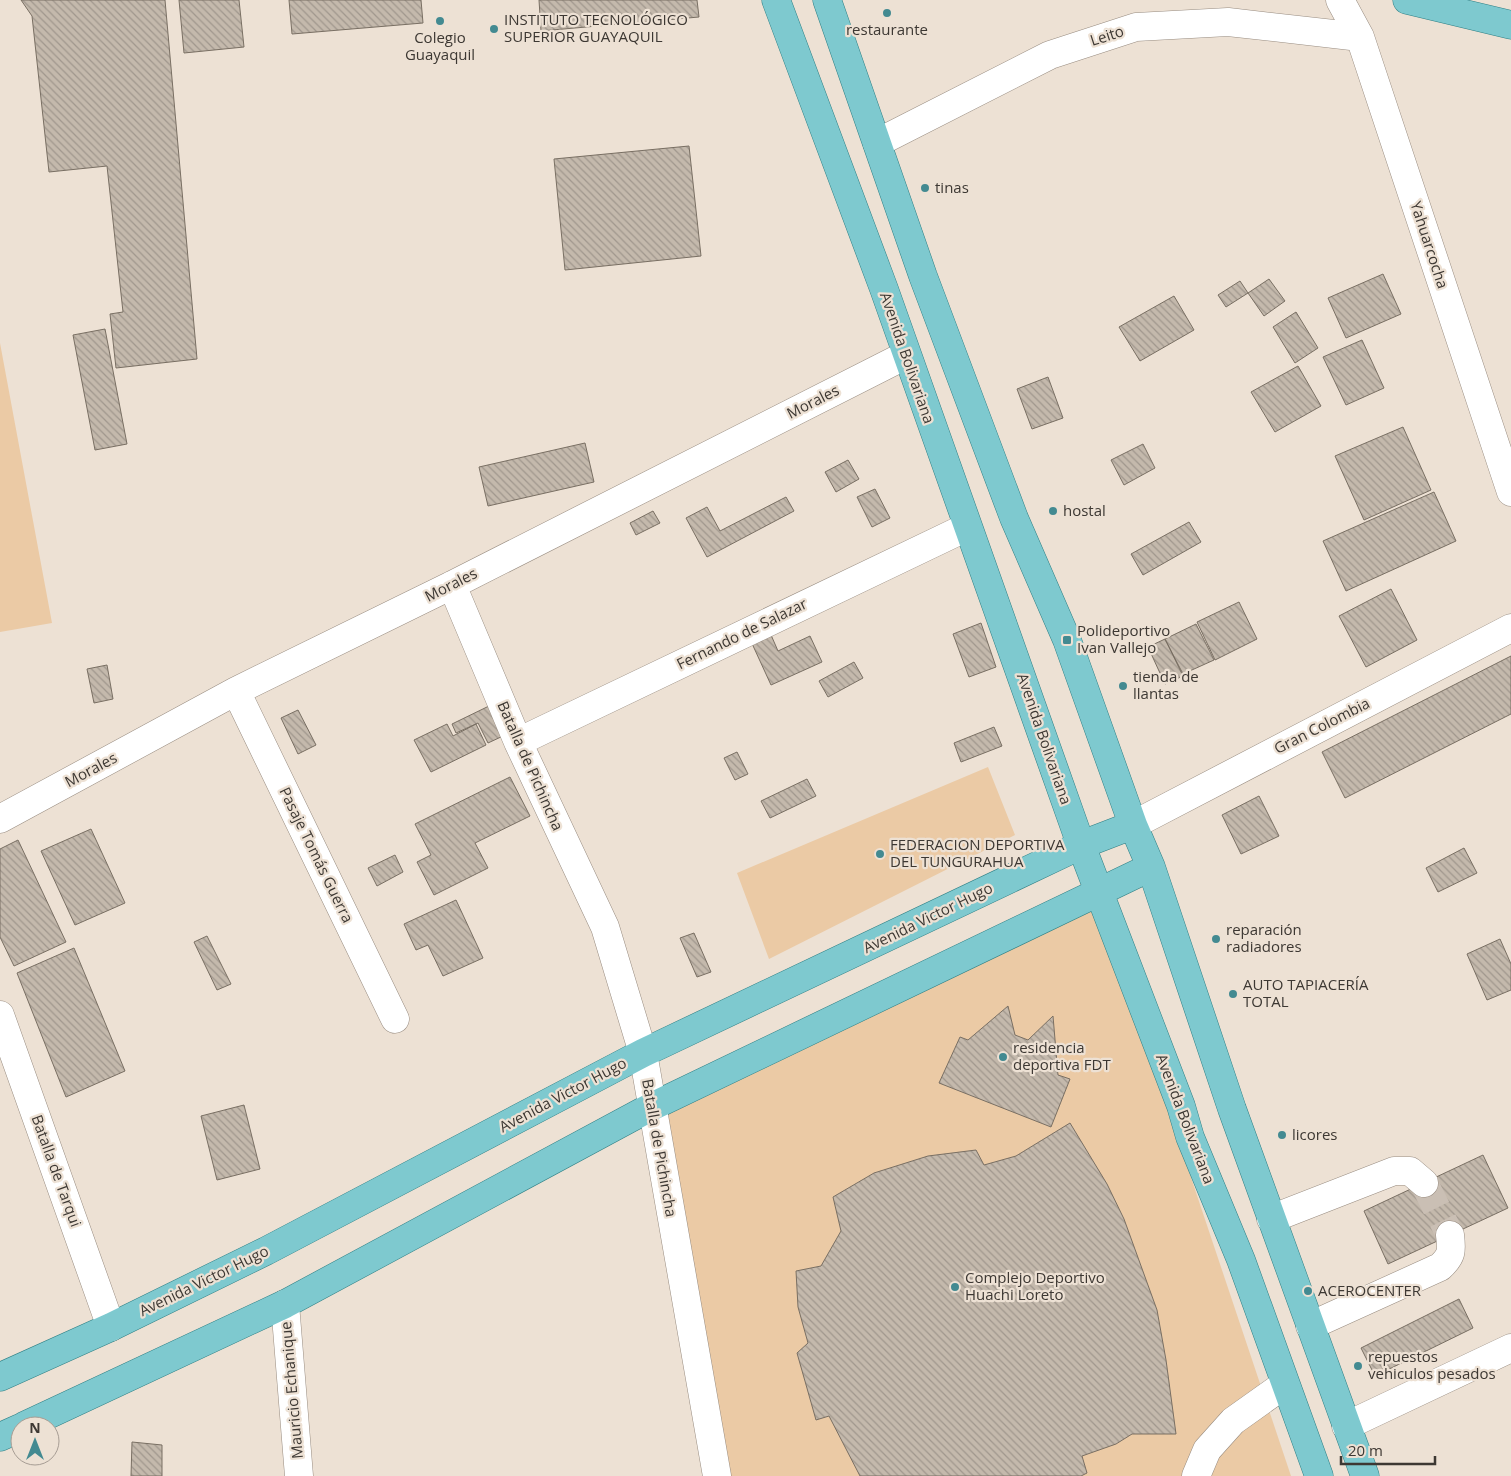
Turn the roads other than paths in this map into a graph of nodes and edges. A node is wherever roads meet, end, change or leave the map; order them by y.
1 (776, 0) edge
2 (1340, 0) edge
3 (1407, 0) edge
4 (830, 2) edge
5 (1511, 25) edge
6 (1360, 37) junction
7 (877, 144) junction
8 (906, 355) junction
9 (1511, 492) edge
10 (967, 527) junction
11 (452, 585) junction
12 (1511, 628) edge
13 (236, 691) junction
14 (518, 742) junction
15 (0, 819) edge
16 (1133, 825) junction
17 (1081, 845) junction
18 (1151, 867) junction
19 (1100, 892) junction
20 (0, 1015) edge
21 (395, 1019) dead end
22 (643, 1053) junction
23 (651, 1107) junction
24 (1424, 1183) tunnel mouth
25 (1271, 1219) junction
26 (1450, 1235) tunnel mouth
27 (285, 1304) junction
28 (1310, 1326) junction
29 (111, 1327) junction
30 (1511, 1348) edge
31 (0, 1377) edge
32 (1285, 1384) junction
33 (45, 1416) edge
34 (1346, 1426) junction
35 (709, 1473) edge
36 (299, 1476) edge
37 (1196, 1476) edge
38 (1319, 1476) edge
39 (1365, 1476) edge

1 - 8 main road, Avenida Bolivariana
2 - 6 street, Yahuarcocha
3 - 5 main road
4 - 7 main road
6 - 7 street, Leito
6 - 9 street, Yahuarcocha
7 - 16 main road
8 - 10 main road, Avenida Bolivariana
8 - 11 street, Morales
10 - 14 street, Fernando de Salazar
10 - 17 main road, Avenida Bolivariana
11 - 13 street, Morales
11 - 14 street, Batalla de Pichincha
12 - 16 street, Gran Colombia
13 - 15 street, Morales
13 - 21 street, Pasaje Tomás Guerra
14 - 22 street, Batalla de Pichincha
16 - 17 main road, Avenida Victor Hugo
16 - 18 main road
17 - 19 main road, Avenida Bolivariana
17 - 22 main road, Avenida Victor Hugo
18 - 19 main road
18 - 25 main road
19 - 23 main road
19 - 32 main road, Avenida Bolivariana
20 - 29 street, Batalla de Tarqui
22 - 23 street, Batalla de Pichincha
22 - 29 main road, Avenida Victor Hugo
23 - 27 main road
23 - 35 street, Batalla de Pichincha
24 - 25 street
25 - 28 main road
26 - 28 street
27 - 33 main road
27 - 36 street, Mauricio Echanique
28 - 34 main road
29 - 31 main road, Avenida Victor Hugo
30 - 34 street
32 - 37 street
32 - 38 main road, Avenida Bolivariana
34 - 39 main road

